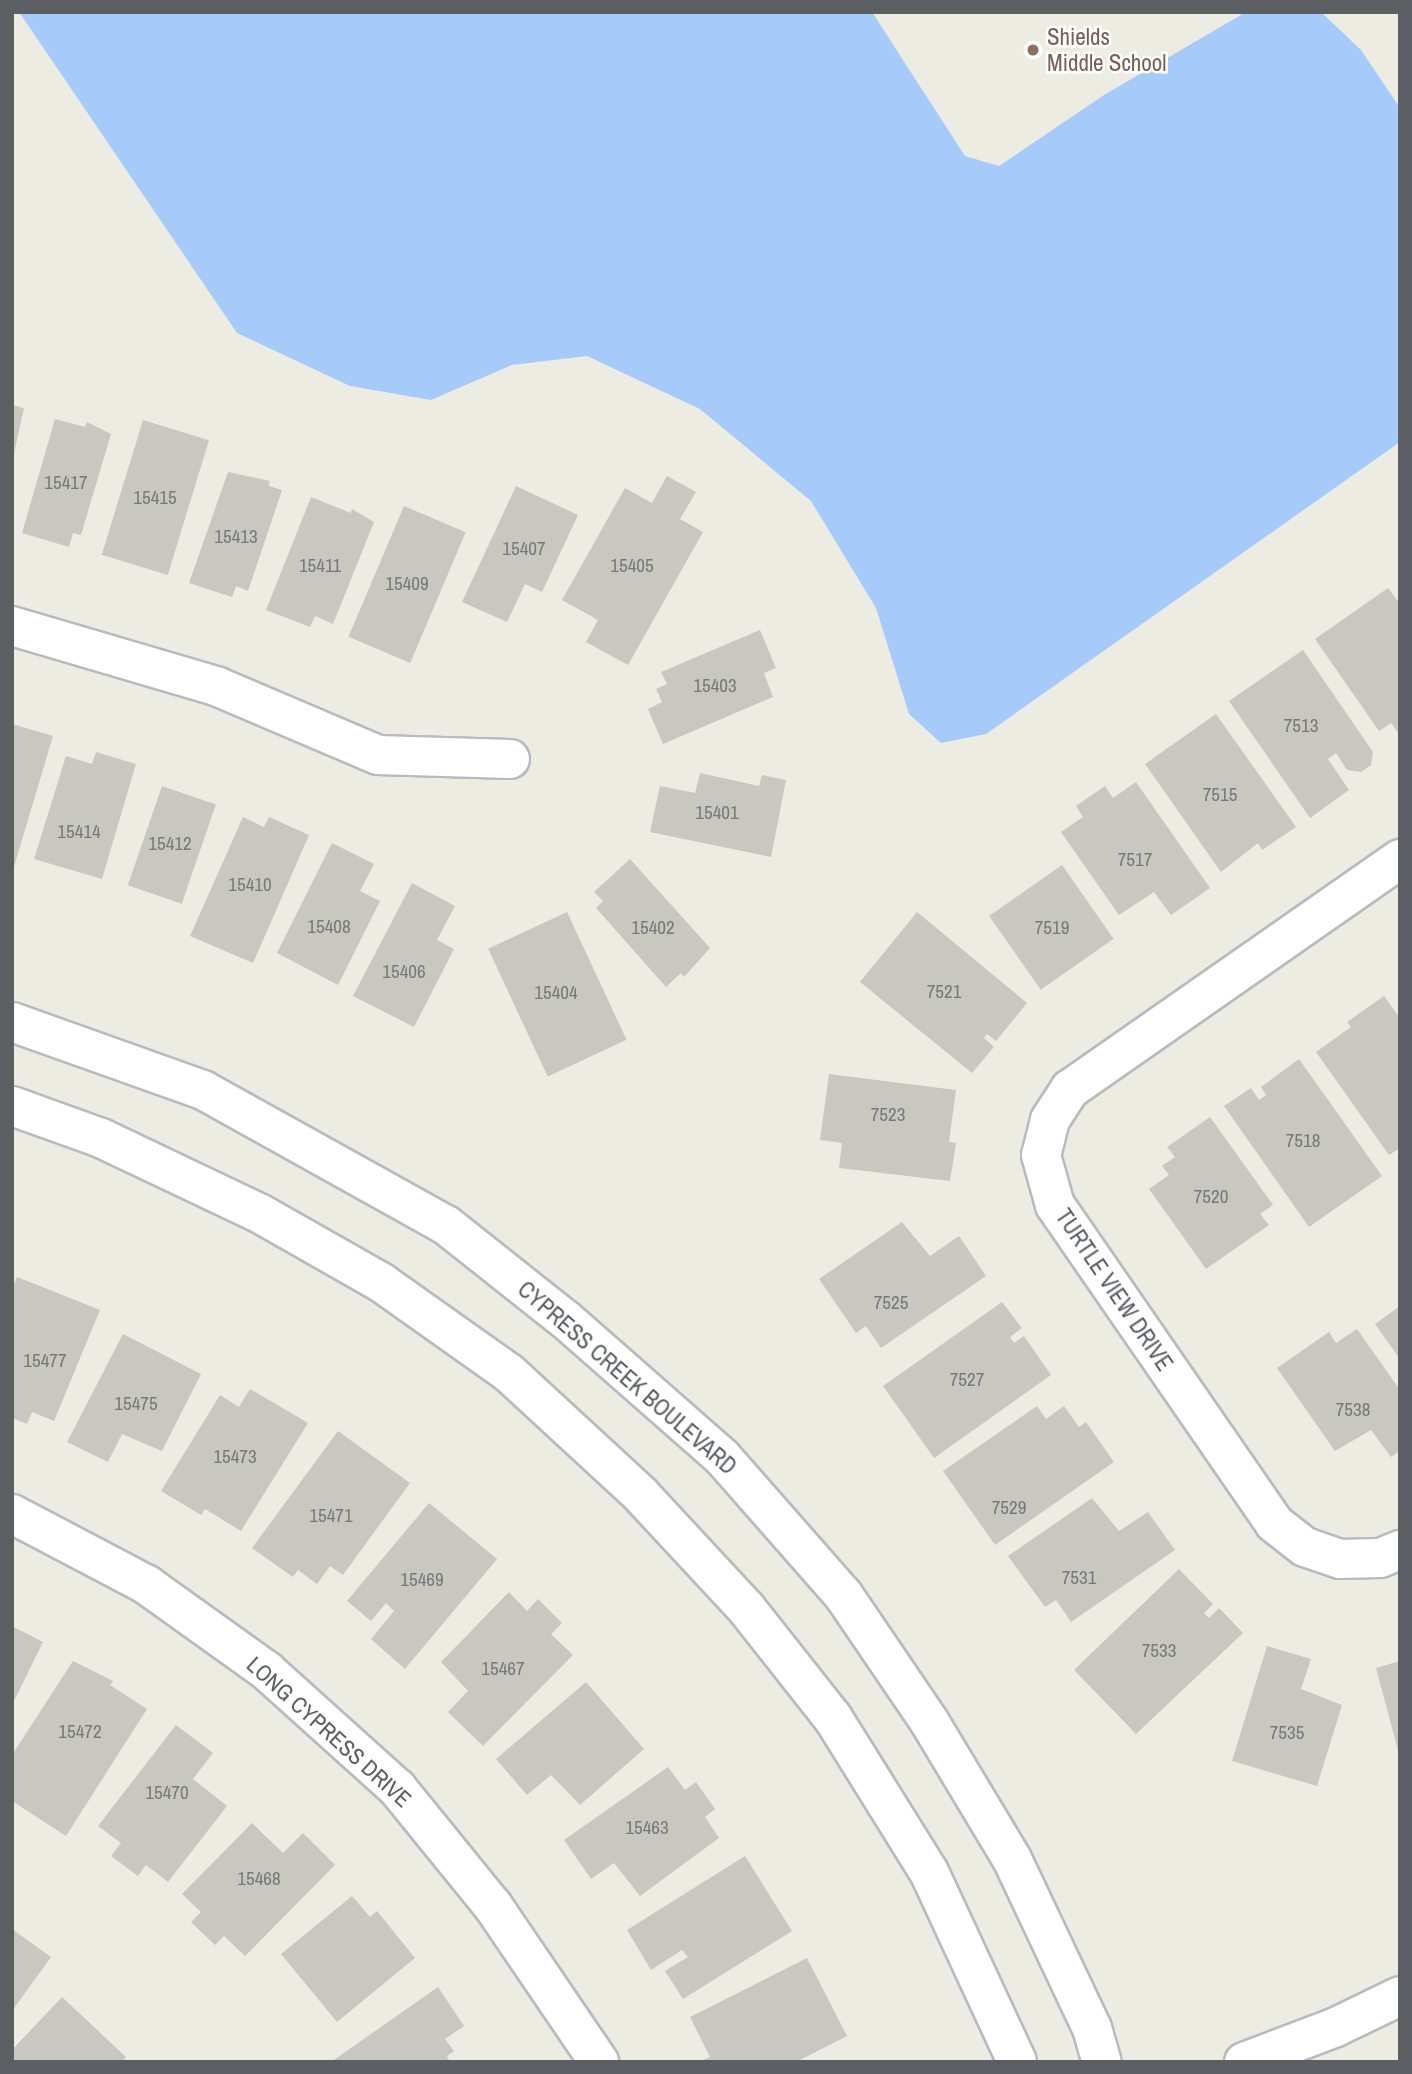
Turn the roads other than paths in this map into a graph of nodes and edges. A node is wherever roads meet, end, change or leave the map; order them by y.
1 (12, 625) edge
2 (510, 759) dead end
3 (1400, 859) edge
4 (12, 1022) edge
5 (12, 1107) edge
6 (12, 1514) edge
7 (1400, 1550) edge
8 (1400, 1996) edge
9 (599, 2062) edge
10 (1017, 2062) edge
11 (1102, 2062) edge
12 (1244, 2062) edge

1 - 2 street
3 - 7 street, TURTLE VIEW DRIVE
4 - 11 street, CYPRESS CREEK BOULEVARD
5 - 10 street
6 - 9 street, LONG CYPRESS DRIVE
8 - 12 street

